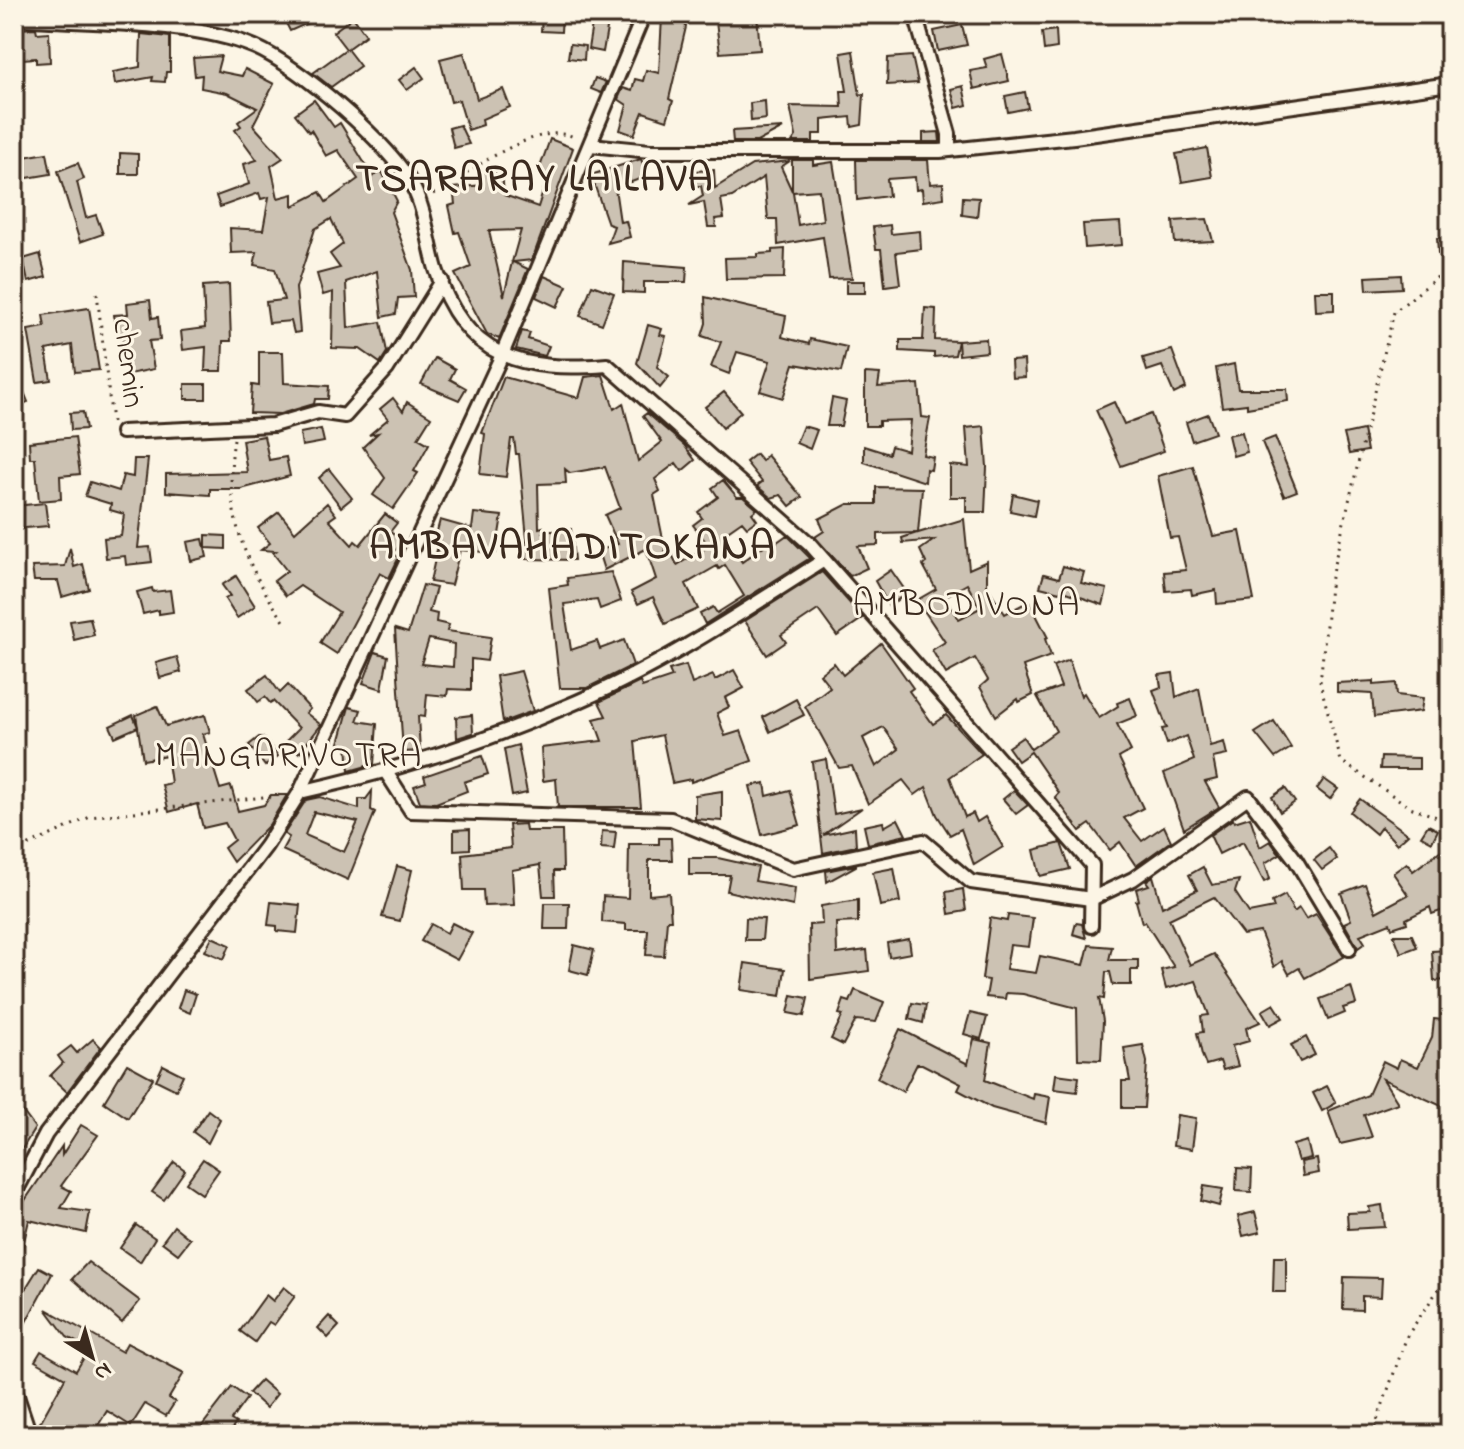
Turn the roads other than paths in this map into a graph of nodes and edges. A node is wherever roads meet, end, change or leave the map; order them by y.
1 (188, 14) edge
2 (644, 14) edge
3 (915, 14) edge
4 (14, 18) edge
5 (187, 30) junction
6 (1450, 84) edge
7 (591, 145) junction
8 (949, 150) junction
9 (442, 281) junction
10 (501, 357) junction
11 (122, 432) road end
12 (824, 560) junction
13 (386, 772) junction
14 (300, 792) junction
15 (1091, 899) junction
16 (1091, 926) dead end
17 (1349, 949) dead end
18 (14, 1195) edge
19 (14, 1387) edge
20 (30, 1435) edge

1 - 5 street
2 - 7 street
3 - 8 street
4 - 5 street
5 - 9 street
6 - 8 street
7 - 8 street
7 - 10 street
9 - 10 street
9 - 11 street
10 - 12 street
10 - 14 street
12 - 13 street
12 - 15 street
13 - 14 street
13 - 15 street
14 - 18 street
15 - 16 street
15 - 17 street
19 - 20 street

